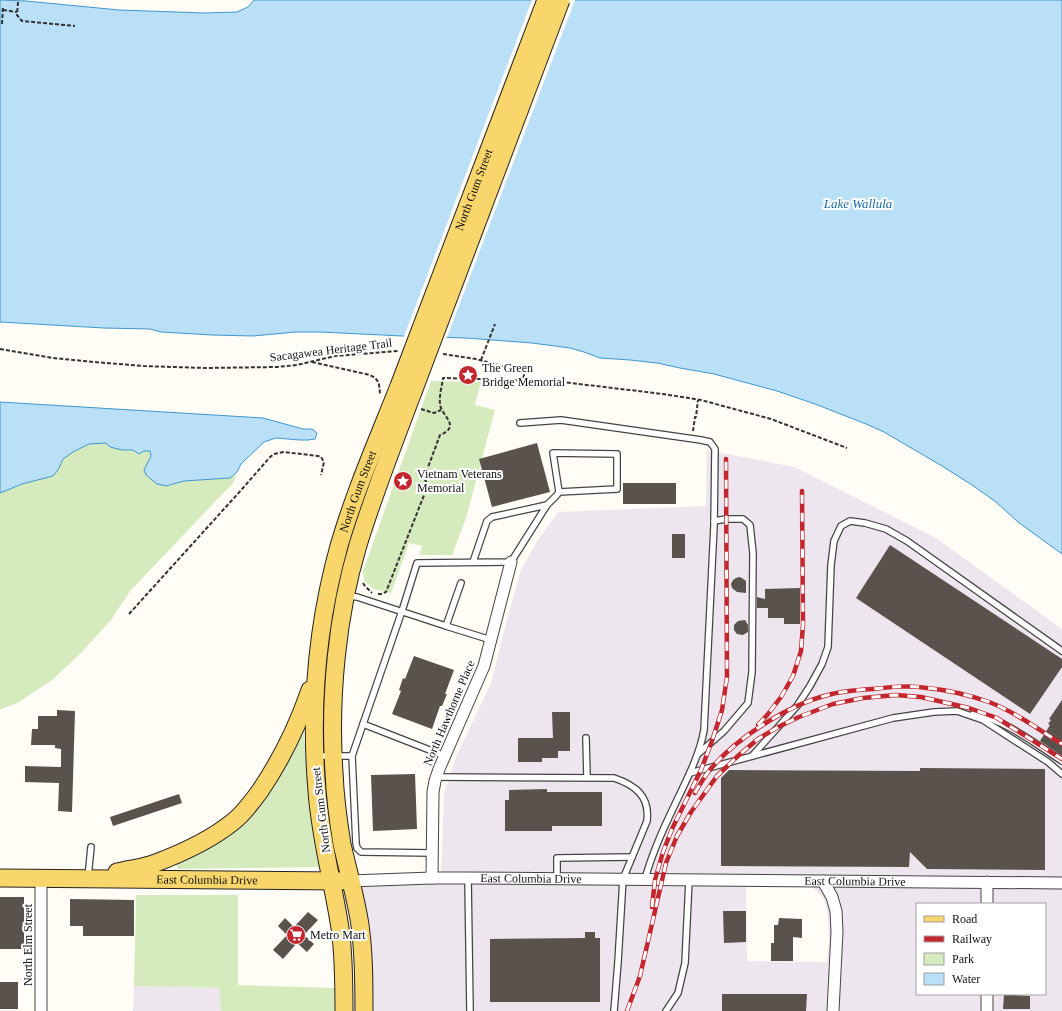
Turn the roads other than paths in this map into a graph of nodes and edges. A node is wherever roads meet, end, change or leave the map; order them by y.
1 (546, 0) edge
2 (562, 0) edge
3 (406, 389) junction
4 (520, 423) dead end
5 (559, 492) junction
6 (547, 506) junction
7 (714, 521) junction
8 (473, 562) junction
9 (510, 562) junction
10 (460, 583) dead end
11 (337, 593) junction
12 (402, 611) junction
13 (446, 626) junction
14 (491, 640) junction
15 (1062, 650) edge
16 (317, 669) junction
17 (957, 711) junction
18 (363, 724) junction
19 (586, 738) dead end
20 (314, 756) junction
21 (333, 756) junction
22 (352, 756) junction
23 (445, 756) junction
24 (697, 756) junction
25 (752, 756) junction
26 (1062, 761) edge
27 (690, 773) junction
28 (1062, 774) edge
29 (436, 777) junction
30 (587, 777) junction
31 (91, 847) dead end
32 (433, 853) junction
33 (632, 857) junction
34 (0, 878) edge
35 (432, 878) junction
36 (468, 878) junction
37 (41, 879) junction
38 (88, 879) junction
39 (557, 879) junction
40 (623, 879) junction
41 (645, 879) junction
42 (690, 880) junction
43 (331, 881) junction
44 (350, 881) junction
45 (823, 881) junction
46 (987, 882) junction
47 (1062, 883) edge
48 (987, 903) edge
49 (987, 995) edge
50 (41, 1011) edge
51 (344, 1011) edge
52 (364, 1011) edge
53 (470, 1011) edge
54 (614, 1011) edge
55 (666, 1011) edge
56 (834, 1011) edge
57 (987, 1011) edge

1 - 3 main road, North Gum Street, bridge
2 - 3 main road, North Gum Street, bridge
3 - 11 main road, North Gum Street
4 - 7 lane
5 - 5 lane
5 - 6 lane
6 - 8 lane
6 - 9 lane
7 - 24 lane
7 - 24 lane
8 - 9 lane
8 - 12 lane
9 - 14 street, North Hawthorne Place
10 - 13 lane
11 - 12 lane
11 - 16 main road, North Gum Street
11 - 21 main road, North Gum Street
12 - 13 lane
12 - 18 lane
13 - 14 lane
14 - 23 street, North Hawthorne Place
15 - 25 lane
16 - 20 main road, North Gum Street
16 - 38 main road
17 - 25 lane
17 - 26 lane
17 - 28 lane
18 - 22 lane
18 - 23 lane
19 - 30 lane
20 - 21 lane
20 - 43 main road, North Gum Street
21 - 22 lane
21 - 44 main road, North Gum Street
22 - 32 lane
23 - 29 street, North Hawthorne Place
24 - 27 lane
25 - 27 lane
27 - 41 lane
29 - 30 lane
29 - 32 street, North Hawthorne Place
30 - 33 lane
31 - 38 lane
32 - 35 street, North Hawthorne Place
33 - 39 lane
33 - 40 lane
34 - 37 main road, East Columbia Drive
35 - 36 street, East Columbia Drive
35 - 44 street, East Columbia Drive
36 - 39 street, East Columbia Drive
36 - 53 lane
37 - 38 main road, East Columbia Drive
37 - 50 street, North Elm Street
38 - 43 main road, East Columbia Drive
39 - 40 street, East Columbia Drive
40 - 41 street, East Columbia Drive
40 - 54 lane
41 - 42 street, East Columbia Drive
42 - 45 street, East Columbia Drive
42 - 55 lane
43 - 44 main road, East Columbia Drive
43 - 51 main road, North Gum Street
44 - 52 main road, North Gum Street
45 - 46 street, East Columbia Drive
45 - 56 street
46 - 47 street, East Columbia Drive
46 - 48 street
49 - 57 street

